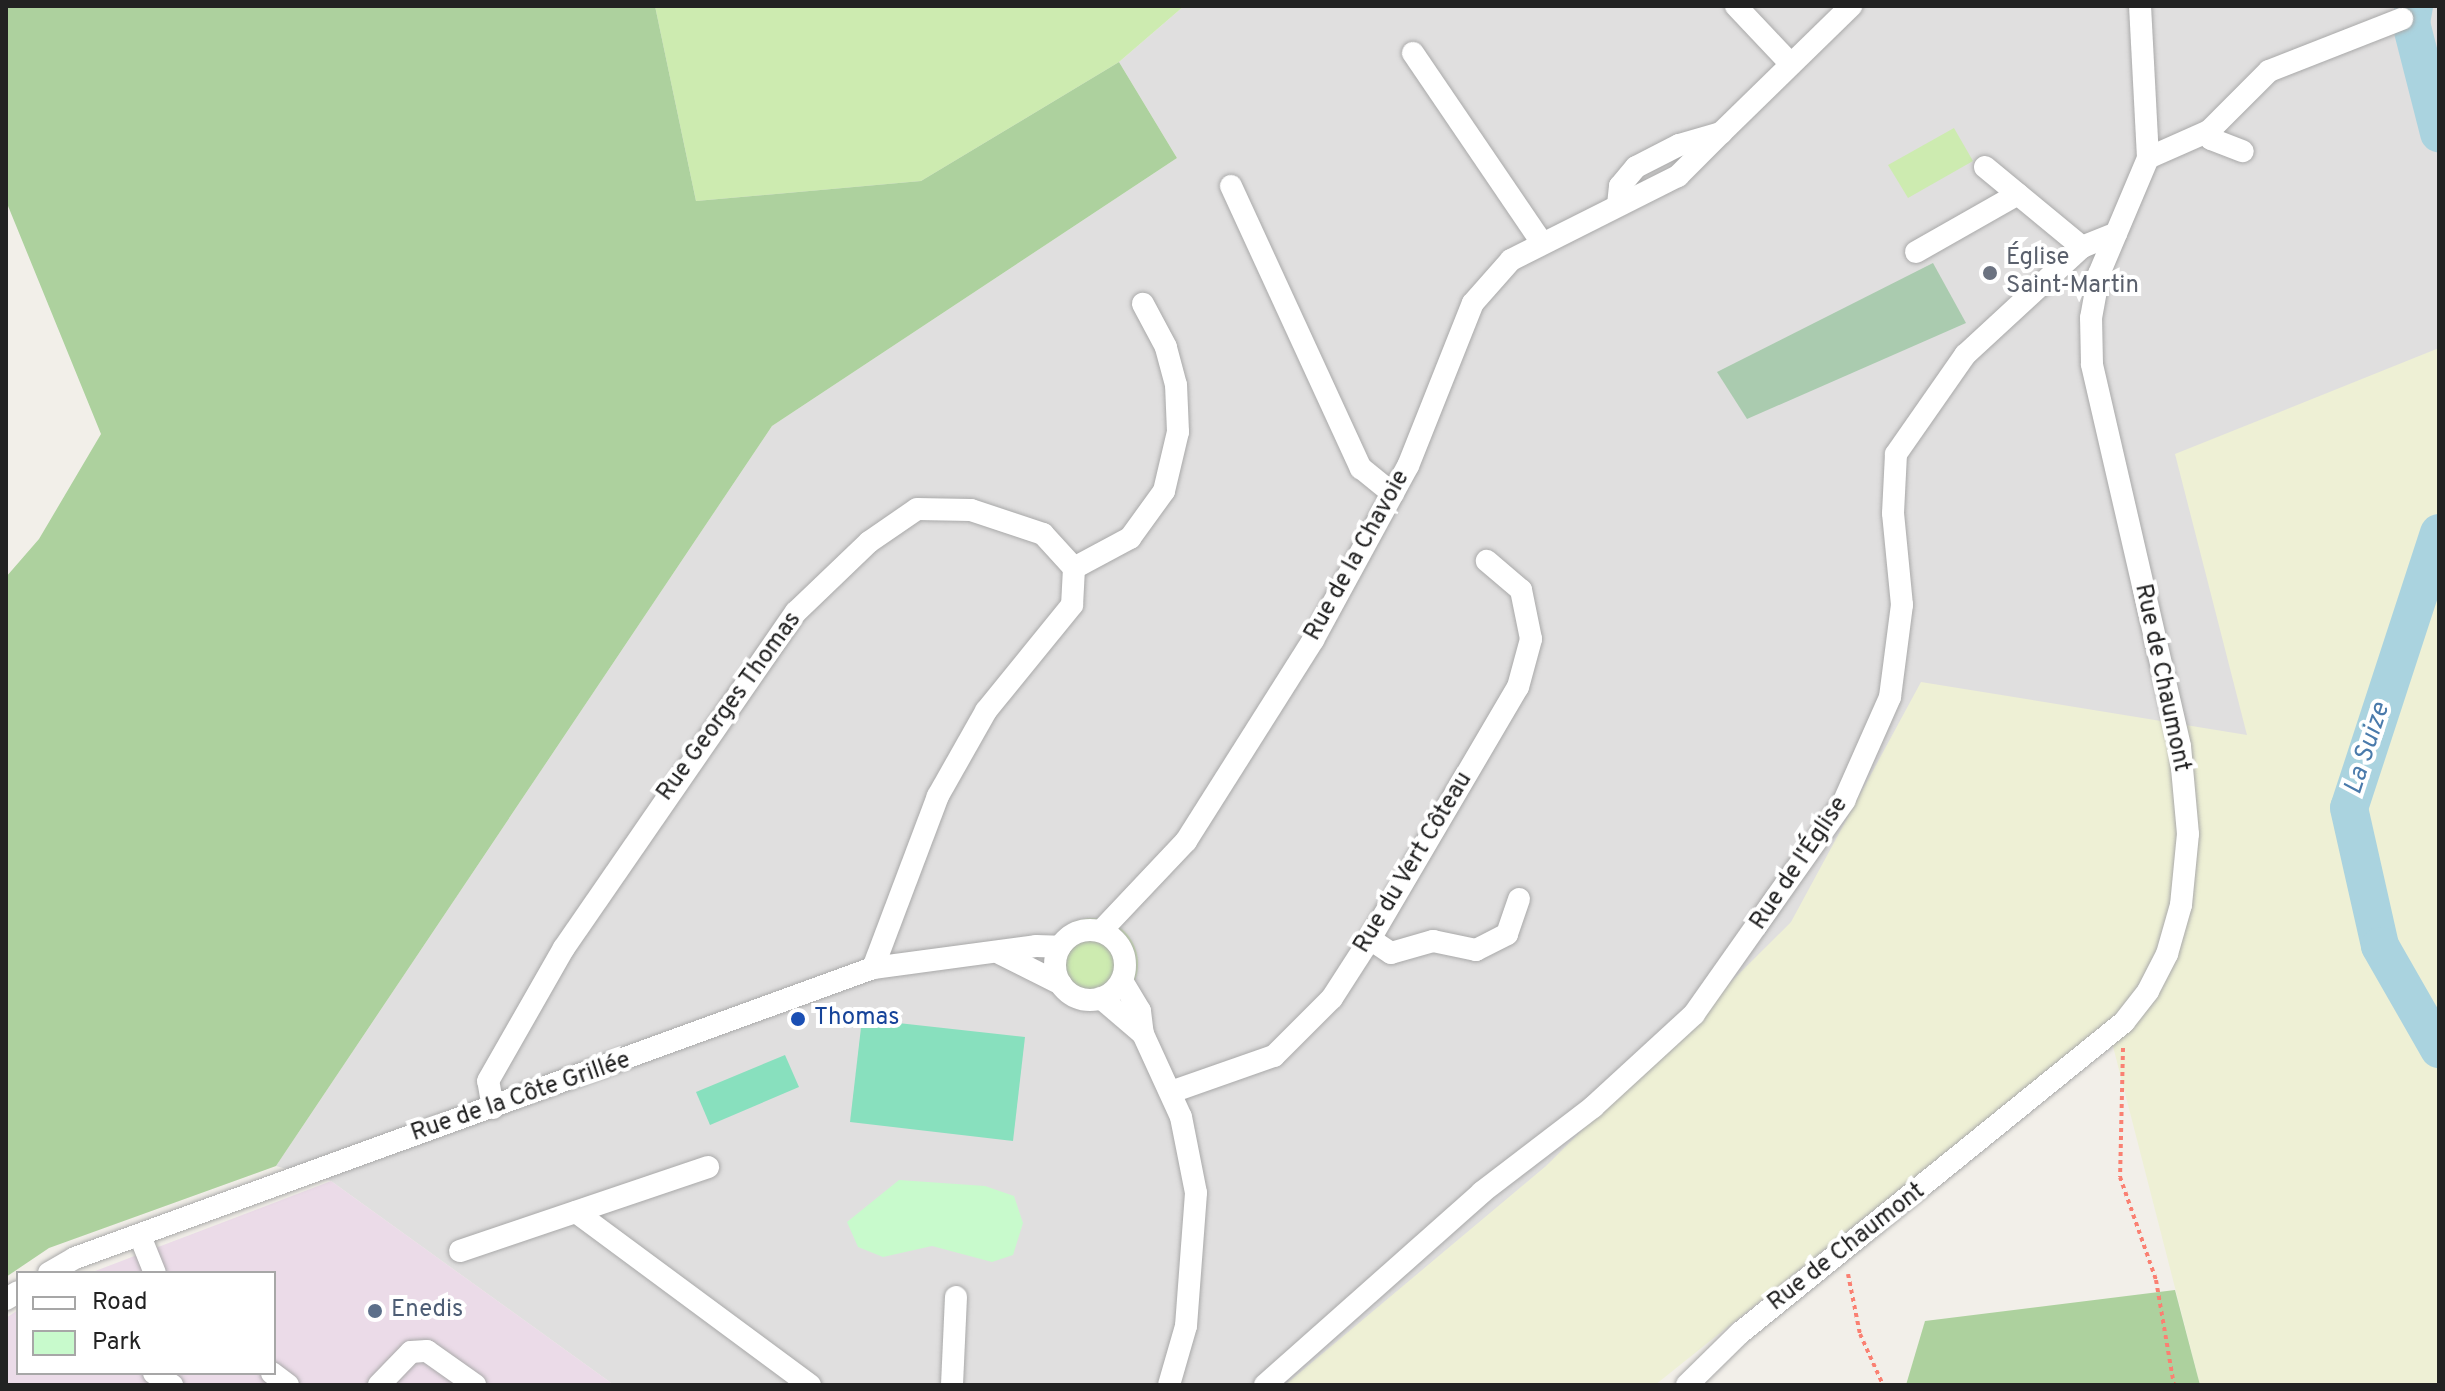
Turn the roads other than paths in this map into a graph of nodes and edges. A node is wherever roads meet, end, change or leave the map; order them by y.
1 (1736, 6) edge
2 (1851, 6) edge
3 (2140, 6) edge
4 (2402, 19) dead end
5 (1413, 53) dead end
6 (1789, 62) junction
7 (2209, 131) junction
8 (2243, 151) dead end
9 (2148, 158) junction
10 (1985, 167) dead end
11 (1231, 186) dead end
12 (2018, 194) junction
13 (2116, 233) junction
14 (1541, 241) junction
15 (2082, 247) junction
16 (1916, 252) dead end
17 (1143, 304) dead end
18 (1393, 494) junction
19 (1487, 561) dead end
20 (1074, 568) junction
21 (1519, 899) dead end
22 (1101, 931) junction
23 (1370, 939) junction
24 (1060, 947) junction
25 (1001, 954) junction
26 (873, 968) junction
27 (1122, 981) junction
28 (1061, 984) junction
29 (1101, 998) junction
30 (1143, 1034) junction
31 (1171, 1092) junction
32 (493, 1108) junction
33 (708, 1167) dead end
34 (576, 1212) junction
35 (140, 1236) junction
36 (460, 1251) dead end
37 (52, 1271) edge
38 (154, 1271) edge
39 (956, 1297) dead end
40 (1177, 1383) edge
41 (379, 1385) edge
42 (475, 1385) edge
43 (810, 1385) edge
44 (952, 1385) edge
45 (1265, 1385) edge
46 (1687, 1385) edge

1 - 6 street
2 - 6 street, Rue de la Chavoie
3 - 9 street, Rue de Chaumont
4 - 7 street
5 - 14 street
6 - 14 street, Rue de la Chavoie
7 - 8 street
7 - 9 street
9 - 13 street, Rue de Chaumont
10 - 12 street
11 - 18 street
12 - 15 street
12 - 16 street
13 - 15 street, Rue de l'Église
13 - 46 street, Rue de Chaumont
14 - 18 street, Rue de la Chavoie
15 - 45 street, Rue de l'Église
17 - 20 street
18 - 22 street, Rue de la Chavoie
19 - 23 street, Rue du Vert Côteau
20 - 26 street
20 - 32 street, Rue Georges Thomas
21 - 23 street
22 - 24 street
22 - 27 street
23 - 31 street, Rue du Vert Côteau
24 - 25 street, Rue de la Côte Grillée
24 - 28 street
25 - 26 street, Rue de la Côte Grillée
25 - 28 street
26 - 32 street, Rue de la Côte Grillée
27 - 29 street
27 - 30 street
28 - 29 street
29 - 30 street
30 - 31 street
31 - 40 street
32 - 35 street, Rue de la Côte Grillée
33 - 34 street
34 - 36 street
34 - 43 street
35 - 37 street, Rue de la Côte Grillée
35 - 38 street
39 - 44 street
41 - 42 street

